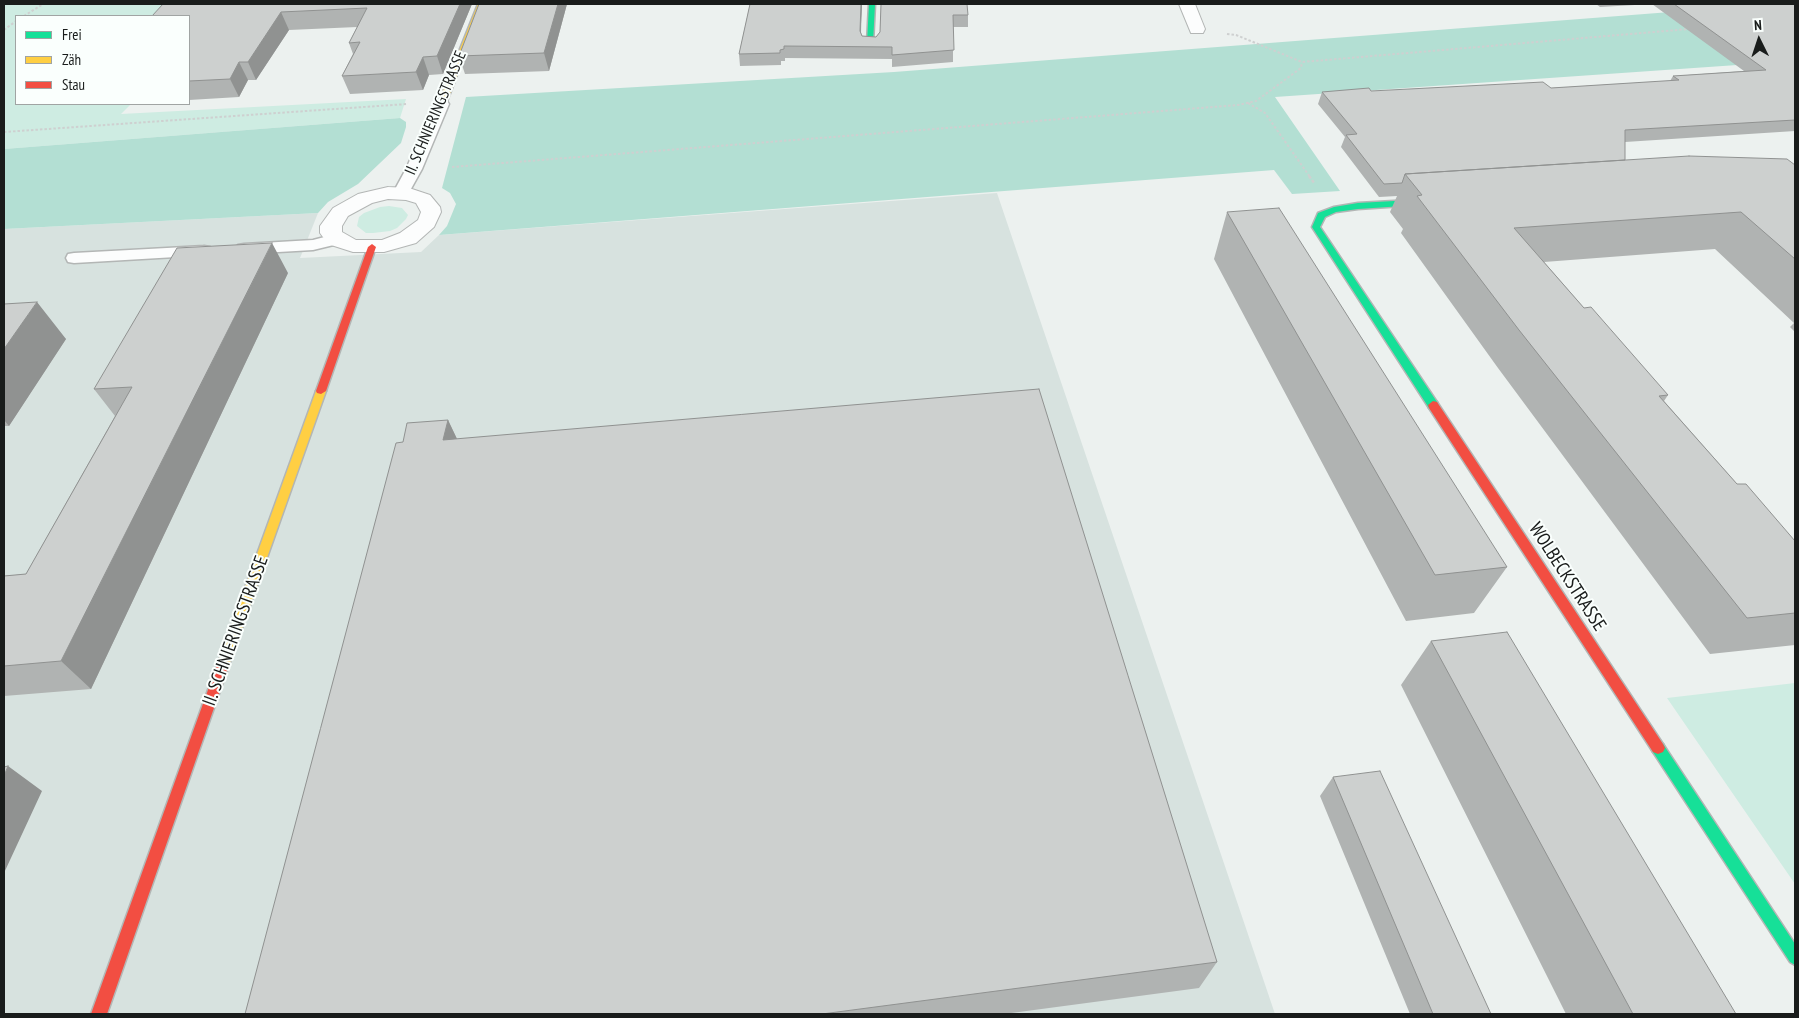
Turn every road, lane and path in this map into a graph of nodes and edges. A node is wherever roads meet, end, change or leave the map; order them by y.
1 (43, 4) edge
2 (481, 4) edge
3 (872, 4) edge
4 (1187, 4) edge
5 (26, 15) edge
6 (15, 23) edge
7 (1698, 28) edge
8 (1197, 29) joint
9 (4, 30) edge
10 (870, 43) edge
11 (1302, 62) junction
12 (1247, 103) junction
13 (442, 104) junction
14 (4, 132) edge
15 (414, 169) junction
16 (401, 193) junction
17 (1446, 200) edge
18 (1334, 210) junction
19 (336, 239) junction
20 (372, 247) junction
21 (74, 258) dead end
22 (1795, 956) edge
23 (99, 1014) edge

1 - 5 path
2 - 13 street, II. SCHNIERINGSTRASSE
3 - 10 street
4 - 8 street
6 - 9 path
7 - 11 path
8 - 11 path
11 - 12 path
12 - 15 path
12 - 18 path
13 - 14 path
13 - 15 lane, II. SCHNIERINGSTRASSE
15 - 16 lane, II. SCHNIERINGSTRASSE
16 - 19 street, II. SCHNIERINGSTRASSE
16 - 20 street, II. SCHNIERINGSTRASSE
17 - 18 street
18 - 22 street, WOLBECKSTRASSE
19 - 20 street, II. SCHNIERINGSTRASSE
19 - 21 lane
20 - 23 street, II. SCHNIERINGSTRASSE

